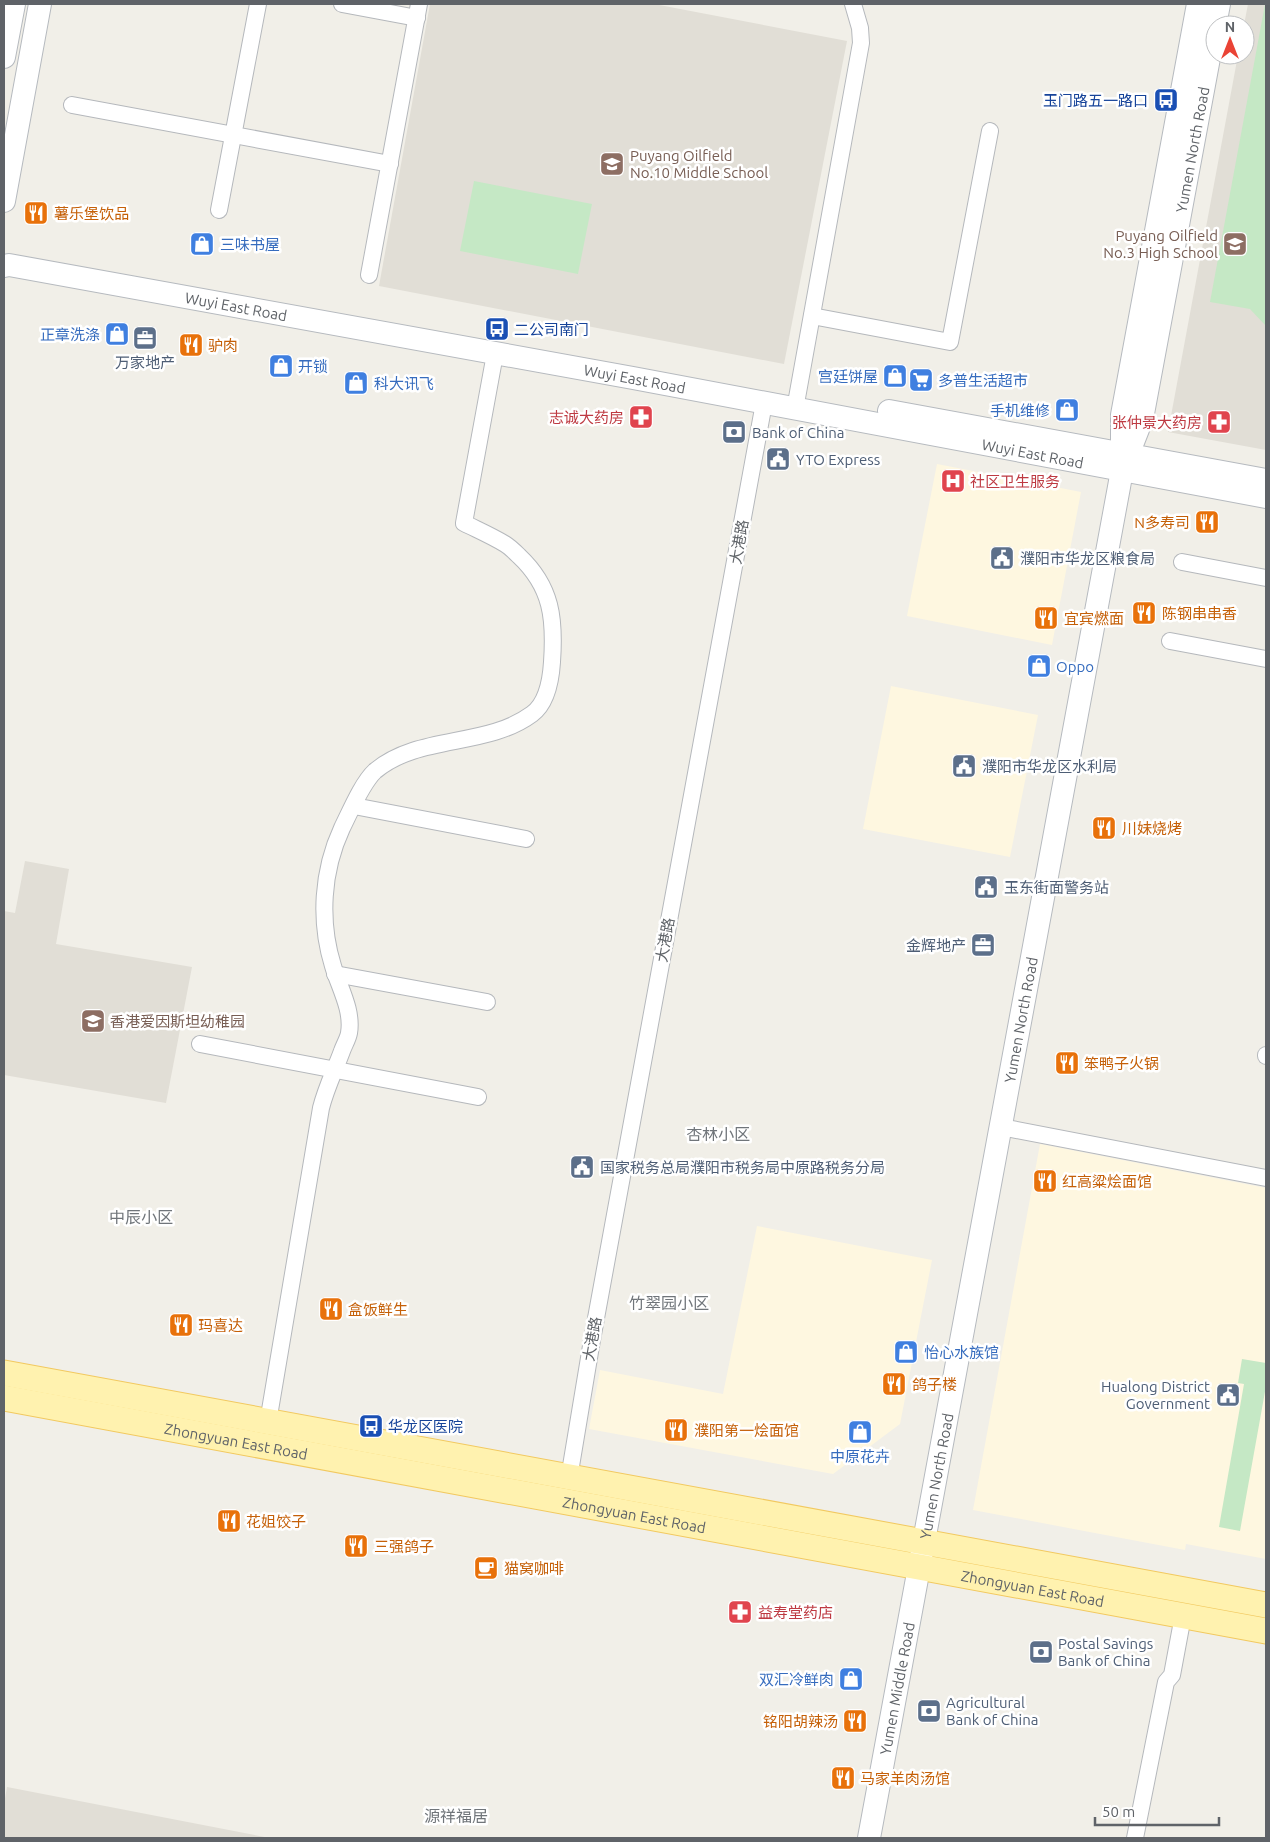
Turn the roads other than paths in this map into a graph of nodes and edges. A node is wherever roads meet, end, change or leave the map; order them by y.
1 (14, 4) edge
2 (40, 4) edge
3 (258, 4) edge
4 (342, 4) edge
5 (854, 4) edge
6 (1198, 4) edge
7 (1219, 4) edge
8 (418, 11) edge
9 (4, 57) edge
10 (72, 104) dead end
11 (990, 131) dead end
12 (234, 134) junction
13 (390, 164) junction
14 (4, 201) edge
15 (219, 210) dead end
16 (4, 250) edge
17 (4, 266) edge
18 (369, 275) dead end
19 (812, 316) junction
20 (495, 354) junction
21 (797, 401) junction
22 (764, 403) junction
23 (1124, 459) junction
24 (1266, 480) edge
25 (1266, 497) edge
26 (1182, 562) dead end
27 (1266, 578) edge
28 (1170, 641) dead end
29 (1266, 659) edge
30 (354, 806) junction
31 (526, 838) dead end
32 (336, 974) junction
33 (487, 1002) dead end
34 (200, 1044) dead end
35 (335, 1070) junction
36 (478, 1097) dead end
37 (1001, 1127) junction
38 (1266, 1178) edge
39 (4, 1373) edge
40 (4, 1398) edge
41 (268, 1422) junction
42 (569, 1478) junction
43 (924, 1543) junction
44 (919, 1568) junction
45 (1266, 1605) edge
46 (1184, 1616) junction
47 (1266, 1631) edge
48 (869, 1838) edge
49 (1135, 1838) edge

1 - 9 street
2 - 14 street
3 - 12 street
4 - 8 street
5 - 19 street
6 - 23 street, Yumen North Road
7 - 23 street, Yumen North Road
8 - 13 street
10 - 12 street
11 - 19 street
12 - 13 street
12 - 15 street
13 - 18 street
16 - 21 street, Wuyi East Road
17 - 20 street, Wuyi East Road
19 - 21 street
20 - 22 street, Wuyi East Road
20 - 30 street
21 - 22 street, Wuyi East Road
21 - 23 street, Wuyi East Road
22 - 42 street, 大港路
23 - 24 street, Wuyi East Road
23 - 25 street, Wuyi East Road
23 - 37 street, Yumen North Road
26 - 27 street
28 - 29 street
30 - 31 street
30 - 32 street
32 - 33 street
32 - 35 street
34 - 35 street
35 - 36 street
35 - 41 street
37 - 38 street
37 - 43 street, Yumen North Road
39 - 41 main road, Zhongyuan East Road
40 - 44 main road, Zhongyuan East Road
41 - 42 main road, Zhongyuan East Road
42 - 43 main road, Zhongyuan East Road
43 - 44 street, Yumen North Road
43 - 45 main road, Zhongyuan East Road
44 - 46 main road, Zhongyuan East Road
44 - 48 street, Yumen Middle Road
46 - 47 main road, Zhongyuan East Road
46 - 49 street

